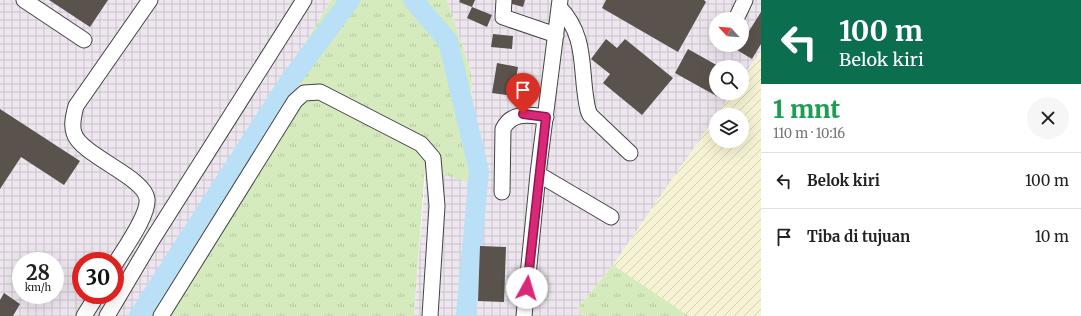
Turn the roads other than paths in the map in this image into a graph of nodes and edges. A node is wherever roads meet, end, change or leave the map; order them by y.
1 (24, 0) edge
2 (150, 0) edge
3 (304, 0) edge
4 (504, 0) edge
5 (746, 0) edge
6 (560, 4) edge
7 (740, 12) edge
8 (556, 35) junction
9 (84, 40) dead end
10 (546, 117) junction
11 (630, 153) dead end
12 (538, 174) junction
13 (502, 192) dead end
14 (612, 217) dead end
15 (122, 252) edge
16 (91, 304) edge
17 (84, 316) edge
18 (107, 316) edge
19 (160, 316) edge
20 (430, 316) edge
21 (524, 316) edge

1 - 9 street
2 - 15 street
3 - 18 street
4 - 8 street
5 - 7 street
6 - 8 street
6 - 11 street
8 - 10 street
10 - 12 street
10 - 13 street
12 - 14 street
12 - 21 street
16 - 17 street
19 - 20 street

